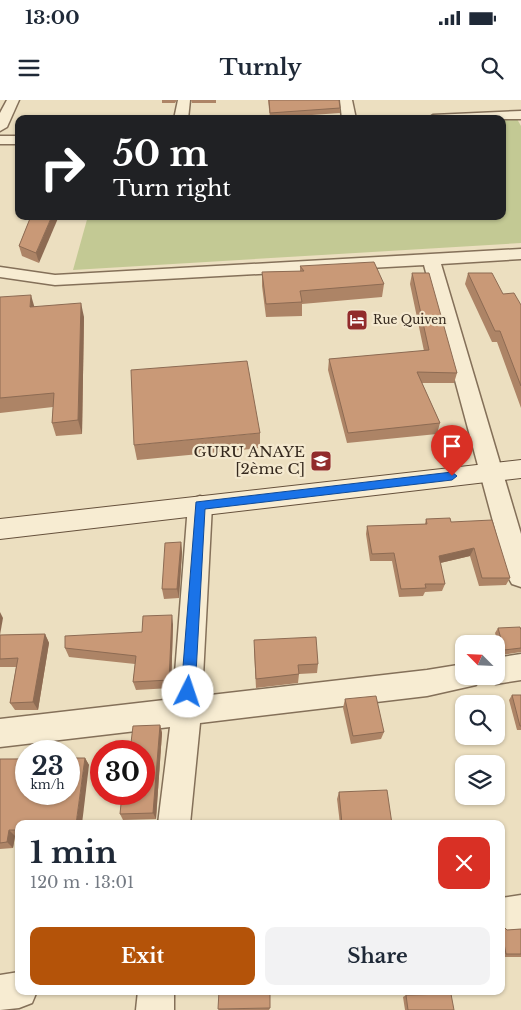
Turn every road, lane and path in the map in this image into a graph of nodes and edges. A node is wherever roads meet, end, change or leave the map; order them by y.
1 (13, 100) edge
2 (184, 100) edge
3 (346, 100) edge
4 (182, 115) edge
5 (349, 115) edge
6 (521, 115) edge
7 (506, 116) edge
8 (0, 127) edge
9 (0, 140) edge
10 (15, 140) edge
11 (521, 254) edge
12 (431, 259) junction
13 (0, 272) edge
14 (521, 469) edge
15 (491, 472) junction
16 (200, 505) junction
17 (0, 528) edge
18 (521, 578) edge
19 (521, 667) edge
20 (505, 670) edge
21 (455, 677) edge
22 (187, 711) junction
23 (0, 732) edge
24 (174, 820) edge
25 (521, 912) edge
26 (505, 915) edge
27 (15, 991) edge
28 (0, 993) edge
29 (156, 995) edge
30 (155, 1010) edge

1 - 8 street
2 - 4 street
3 - 5 street
6 - 7 street
9 - 10 street
11 - 12 street
12 - 13 street
12 - 15 street
14 - 15 street
15 - 16 street
15 - 18 street
16 - 17 street
16 - 22 street
19 - 20 street
21 - 22 street
22 - 23 street
22 - 24 street
25 - 26 street
27 - 28 street
29 - 30 street

